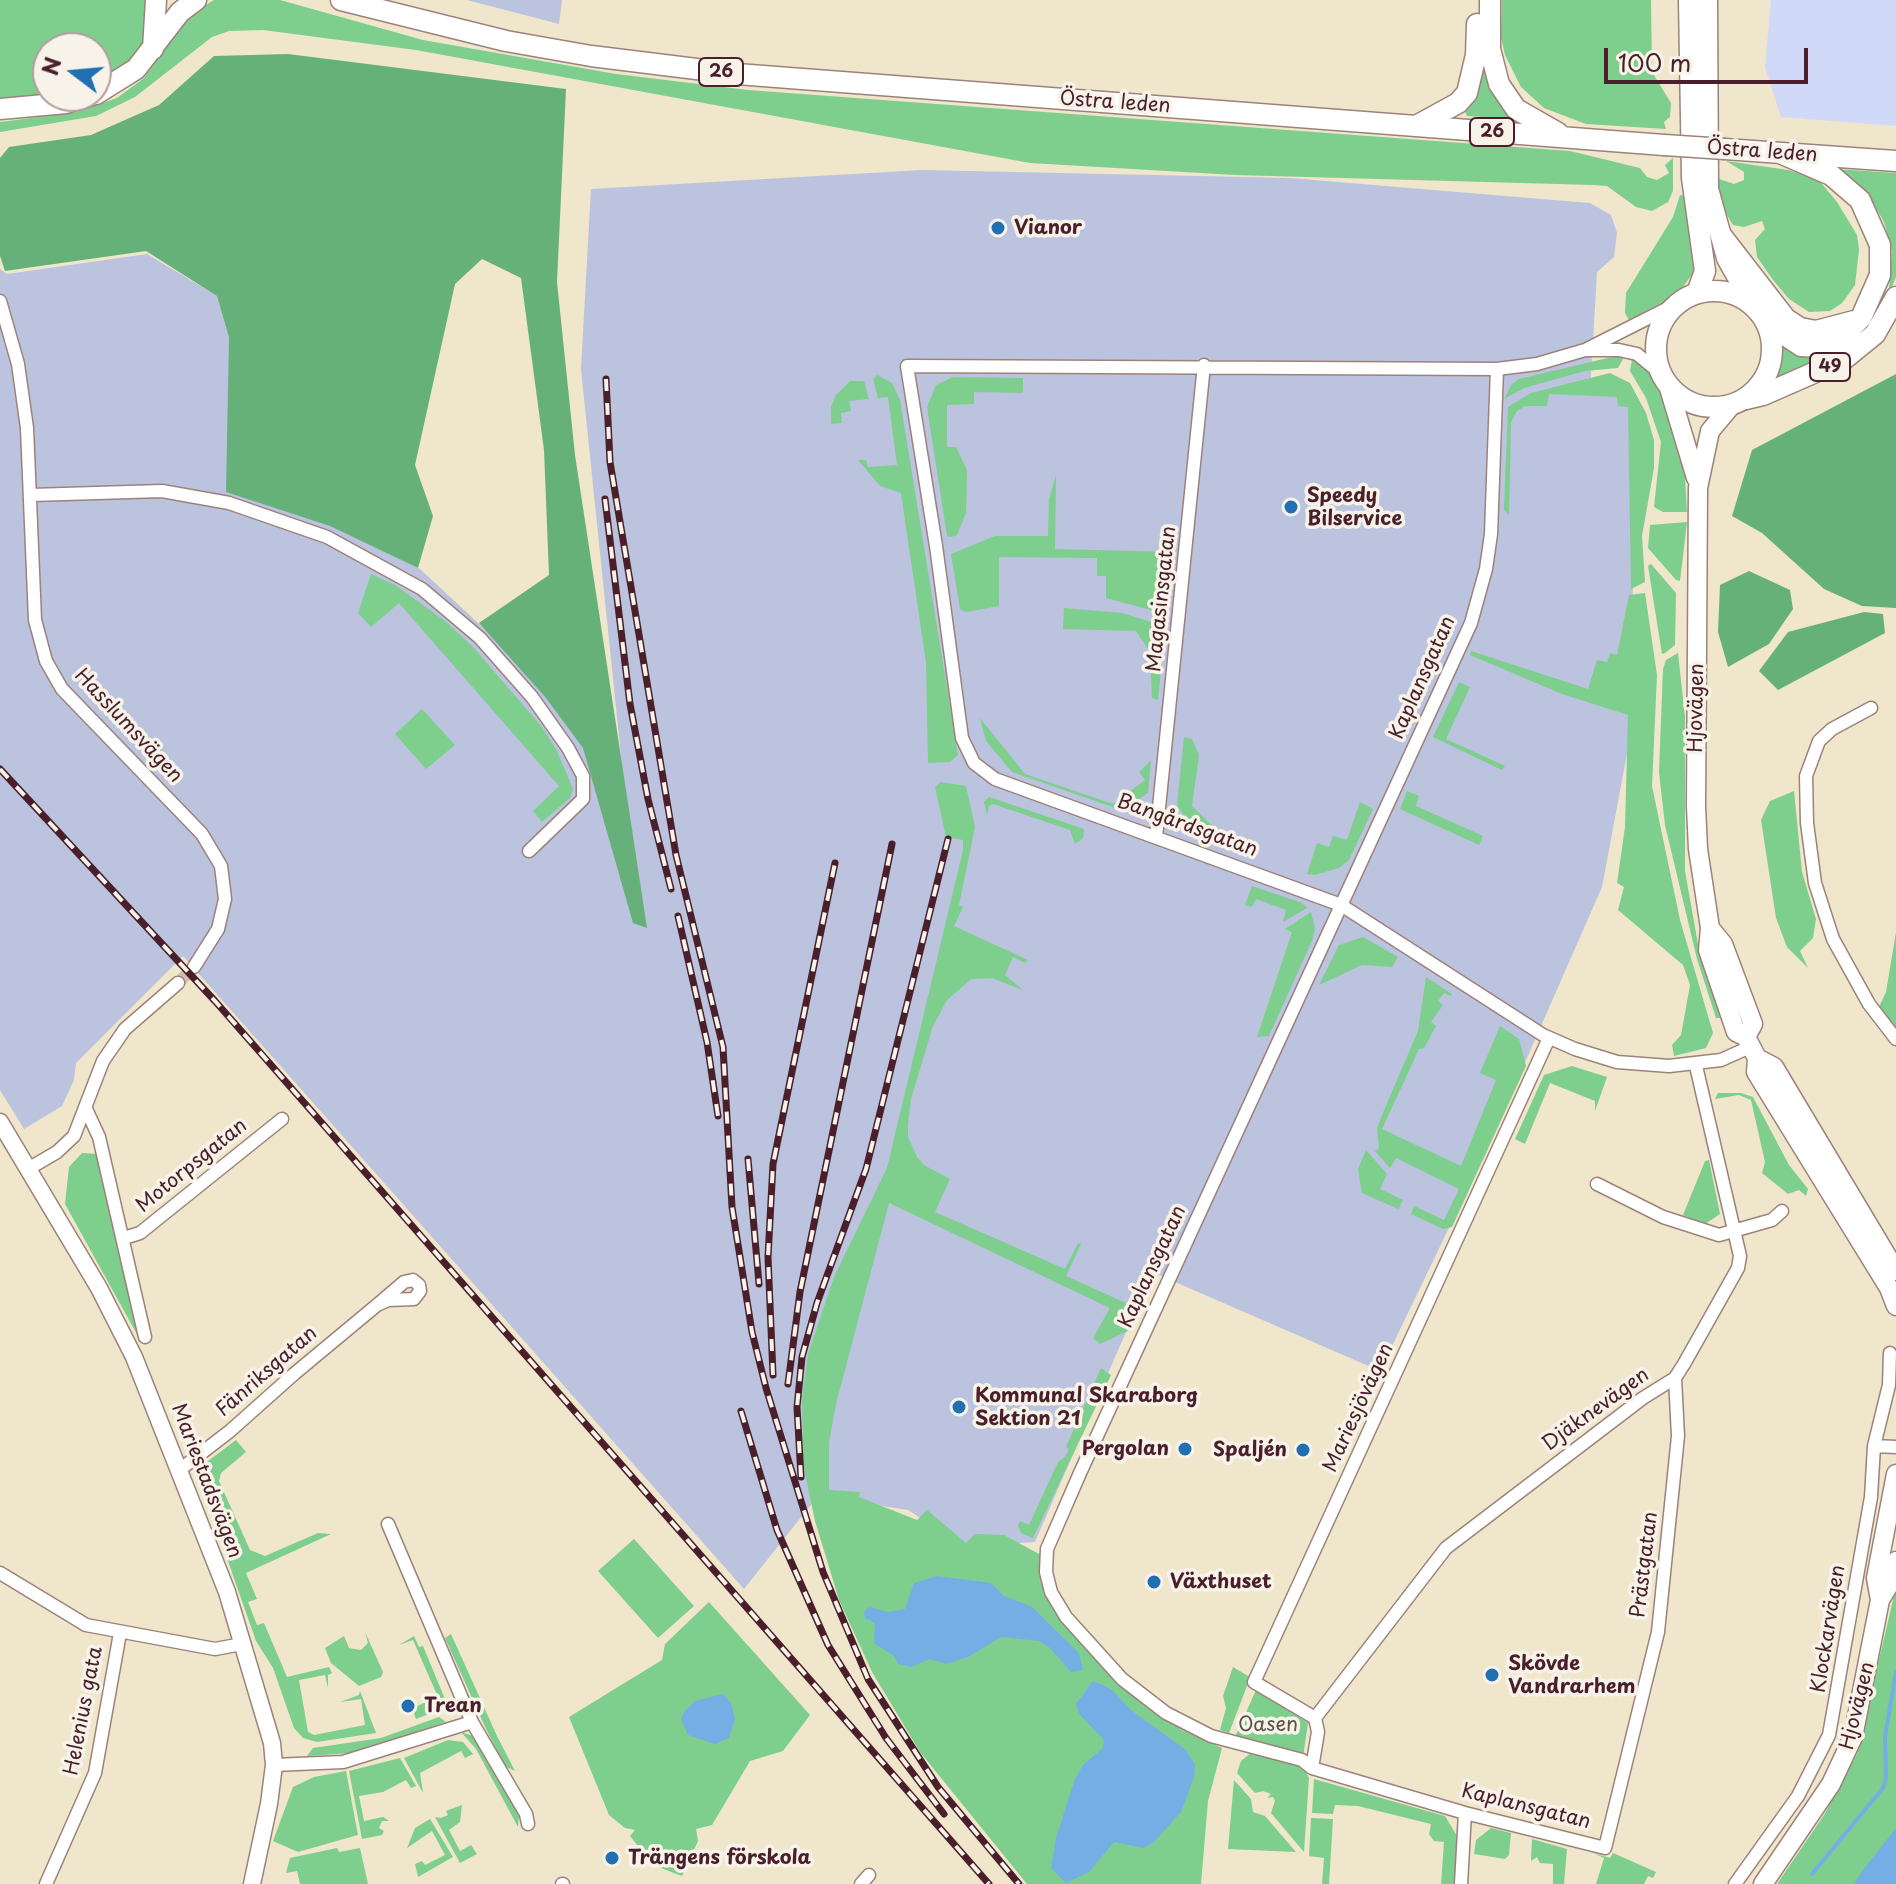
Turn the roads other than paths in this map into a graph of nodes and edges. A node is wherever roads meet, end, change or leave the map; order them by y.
1 (156, 0) edge
2 (196, 0) edge
3 (341, 0) edge
4 (1481, 0) edge
5 (1490, 0) edge
6 (1689, 0) edge
7 (1707, 0) edge
8 (153, 49) junction
9 (112, 84) edge
10 (32, 106) edge
11 (0, 109) edge
12 (1415, 126) junction
13 (1569, 137) junction
14 (1780, 153) junction
15 (1896, 161) edge
16 (1721, 235) junction
17 (1697, 293) junction
18 (1896, 297) edge
19 (0, 301) edge
20 (1678, 303) junction
21 (1754, 306) junction
22 (1861, 318) junction
23 (1767, 323) junction
24 (1585, 350) junction
25 (1204, 365) junction
26 (1497, 369) junction
27 (1664, 380) junction
28 (1738, 402) junction
29 (1698, 488) junction
30 (31, 495) junction
31 (1871, 708) dead end
32 (1156, 837) junction
33 (529, 851) dead end
34 (1341, 905) junction
35 (194, 967) tunnel mouth
36 (178, 983) tunnel mouth
37 (1549, 1038) junction
38 (1896, 1039) edge
39 (1751, 1047) junction
40 (1696, 1066) junction
41 (86, 1109) junction
42 (282, 1119) dead end
43 (0, 1122) edge
44 (28, 1169) junction
45 (1597, 1184) dead end
46 (1782, 1211) dead end
47 (1735, 1230) junction
48 (124, 1238) junction
49 (1896, 1271) edge
50 (377, 1305) dead end
51 (1896, 1306) edge
52 (145, 1337) dead end
53 (1890, 1353) dead end
54 (1675, 1378) junction
55 (1874, 1446) junction
56 (1896, 1447) edge
57 (182, 1468) junction
58 (1896, 1474) edge
59 (388, 1524) dead end
60 (1896, 1561) edge
61 (0, 1573) edge
62 (1880, 1600) junction
63 (120, 1633) junction
64 (242, 1644) junction
65 (1315, 1718) junction
66 (472, 1722) junction
67 (274, 1765) junction
68 (1312, 1768) junction
69 (1465, 1813) junction
70 (528, 1824) dead end
71 (1605, 1848) joint
72 (46, 1884) edge
73 (252, 1884) edge
74 (1461, 1884) edge
75 (1735, 1884) edge
76 (1763, 1884) edge

1 - 8 main road
2 - 8 main road
3 - 12 main road, Östra leden / 26
4 - 12 main road
5 - 13 main road
6 - 17 main road
7 - 16 main road
8 - 9 main road
10 - 11 main road
12 - 13 main road, Östra leden / 26
13 - 14 main road, Östra leden / 26, bridge
14 - 15 main road, Östra leden / 26
14 - 22 main road
16 - 21 main road
16 - 22 main road
17 - 20 main road
17 - 21 main road
18 - 28 main road, 49
19 - 30 street, Hasslumsvägen
20 - 24 street
20 - 27 main road
21 - 23 main road
22 - 23 main road
23 - 28 main road
24 - 26 street
24 - 27 street
25 - 26 street
25 - 32 street, Magasinsgatan
25 - 32 street, Bangårdsgatan
26 - 34 street, Kaplansgatan
27 - 28 main road, 49
27 - 29 main road, Hjovägen
28 - 29 main road, Hjovägen
29 - 39 main road, Hjovägen
30 - 33 street
30 - 35 street, Hasslumsvägen
31 - 38 street
32 - 34 street, Bangårdsgatan
34 - 37 street, Bangårdsgatan
34 - 68 street, Kaplansgatan
36 - 41 street
37 - 40 street, Bangårdsgatan
37 - 65 street, Mariesjövägen
39 - 40 street, Bangårdsgatan
39 - 49 main road, Hjovägen
39 - 51 main road, Hjovägen
40 - 47 street, Djäknevägen
41 - 44 street
41 - 48 street
42 - 48 street, Motorpsgatan
43 - 44 street, Mariestadsvägen
44 - 57 street, Mariestadsvägen
45 - 47 street
46 - 47 street
47 - 54 street, Djäknevägen
48 - 52 street
50 - 57 street, Fänriksgatan
53 - 55 street, Klockarvägen
54 - 65 street, Djäknevägen
54 - 71 street, Prästgatan
55 - 56 street
55 - 75 street, Klockarvägen
57 - 64 street, Mariestadsvägen
58 - 62 main road, Hjovägen
59 - 66 street
60 - 62 main road, Hjovägen
61 - 63 street
62 - 76 main road, Hjovägen
63 - 64 street
63 - 72 street, Helenius gata
64 - 67 street, Mariestadsvägen
65 - 68 street
66 - 67 street
66 - 70 street
67 - 73 street, Mariestadsvägen
68 - 69 street, Kaplansgatan
69 - 71 street, Kaplansgatan
69 - 74 street

